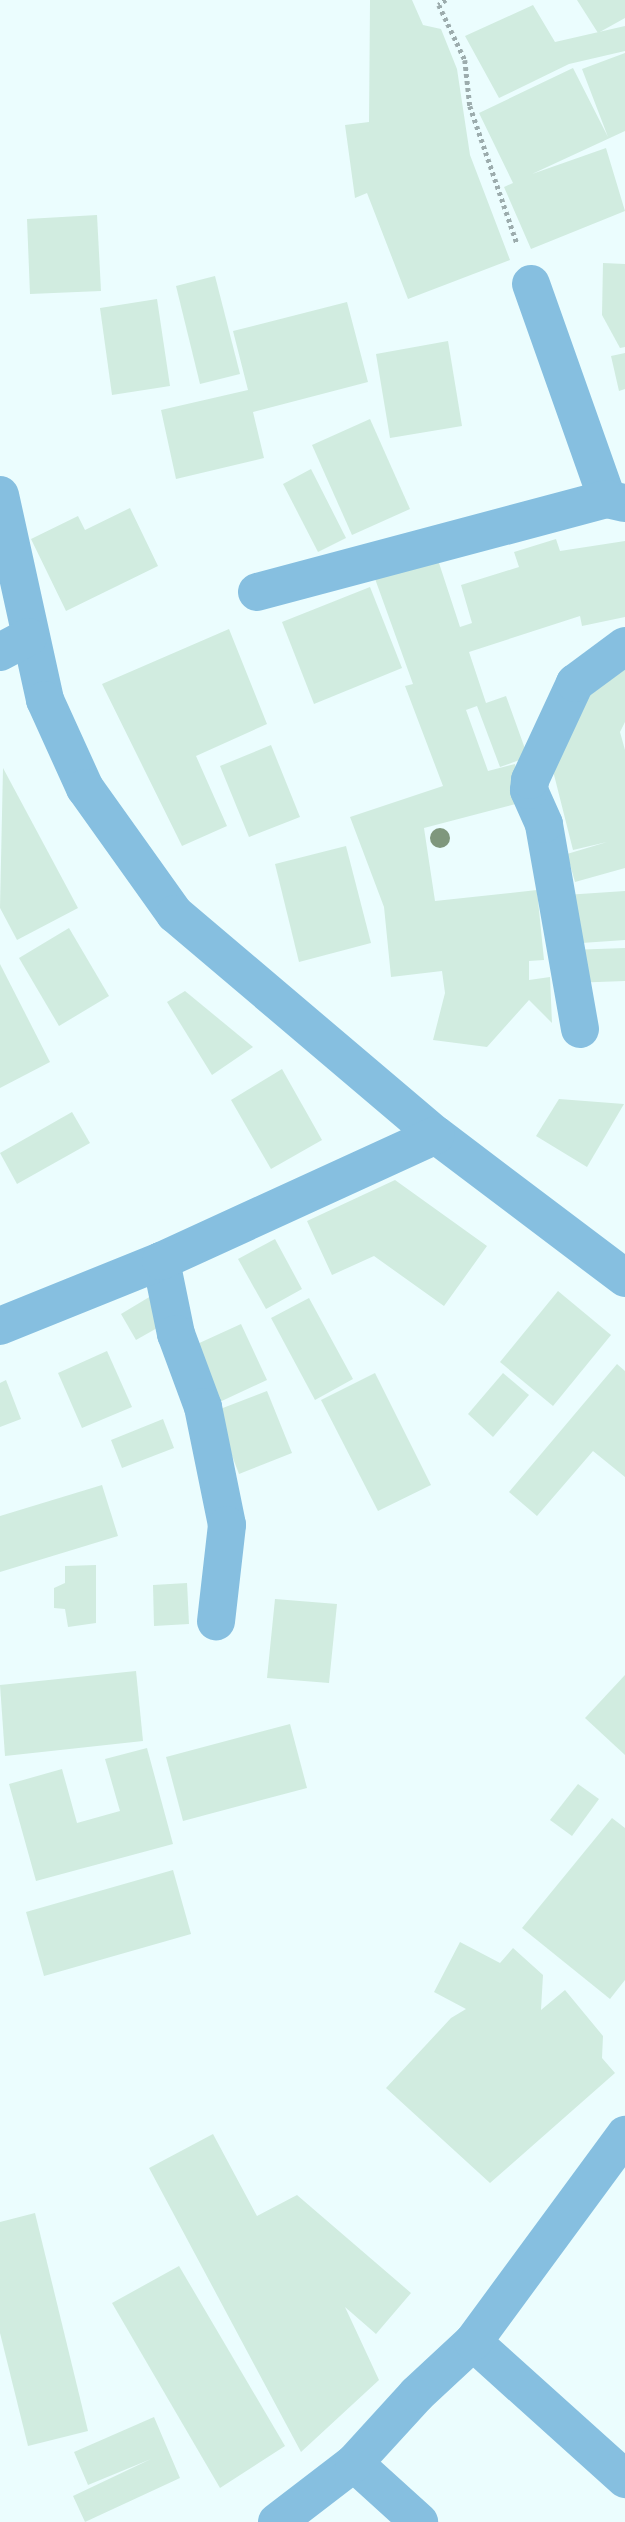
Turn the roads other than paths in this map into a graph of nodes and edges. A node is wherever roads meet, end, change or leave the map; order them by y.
1 (531, 284) road end
2 (0, 495) edge
3 (616, 501) edge
4 (257, 593) dead end
5 (14, 644) edge
6 (625, 646) edge
7 (580, 1029) dead end
8 (436, 1135) junction
9 (161, 1261) junction
10 (625, 1278) edge
11 (0, 1326) edge
12 (216, 1621) dead end
13 (625, 2135) edge
14 (473, 2342) junction
15 (354, 2463) junction
16 (625, 2479) edge
17 (277, 2522) edge
18 (419, 2522) edge

1 - 3 street
2 - 5 street
3 - 4 street
5 - 8 street
6 - 7 street
8 - 9 street
8 - 10 street
9 - 11 street
9 - 12 street
13 - 14 street
14 - 15 street
14 - 16 street
15 - 17 street
15 - 18 street

